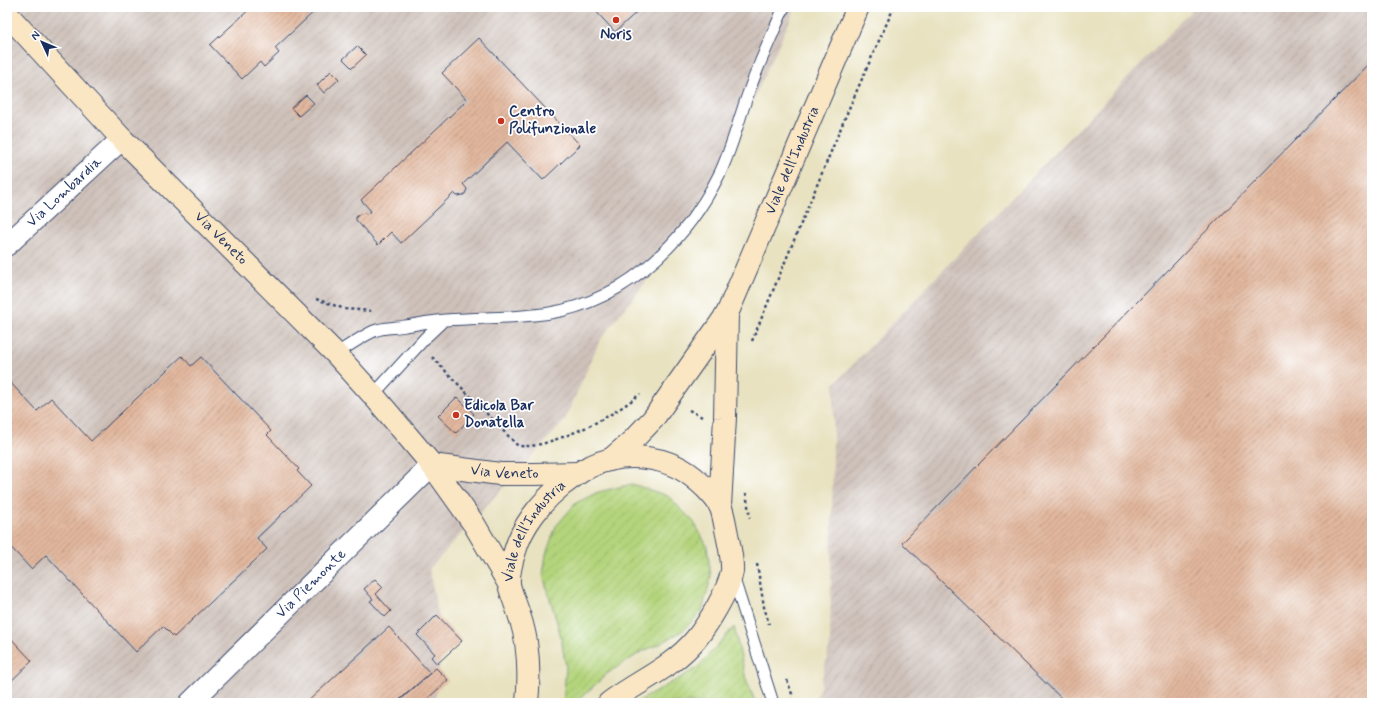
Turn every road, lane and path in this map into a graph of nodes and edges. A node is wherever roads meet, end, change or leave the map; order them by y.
1 (784, 7) edge
2 (858, 7) edge
3 (894, 7) edge
4 (7, 14) edge
5 (122, 139) junction
6 (7, 245) edge
7 (311, 297) dead end
8 (375, 311) dead end
9 (727, 314) junction
10 (444, 320) junction
11 (419, 344) junction
12 (751, 345) dead end
13 (336, 354) junction
14 (373, 395) junction
15 (667, 400) junction
16 (725, 418) junction
17 (610, 460) junction
18 (432, 465) junction
19 (578, 473) junction
20 (745, 489) dead end
21 (720, 506) junction
22 (750, 521) dead end
23 (757, 560) dead end
24 (732, 570) junction
25 (509, 584) junction
26 (771, 629) dead end
27 (787, 680) dead end
28 (190, 703) edge
29 (526, 703) edge
30 (609, 703) edge
31 (773, 703) edge
32 (790, 703) edge

1 - 10 lane
2 - 9 main road, Viale dell'Industria
3 - 12 path
4 - 5 main road, Via Veneto
5 - 6 street, Via Lombardia
5 - 13 main road, Via Veneto
7 - 8 path
9 - 15 main road, Viale dell'Industria
9 - 16 main road, Viale dell'Industria
10 - 11 lane
10 - 13 lane
11 - 14 lane
11 - 15 path
13 - 14 main road, Via Veneto
14 - 18 main road, Via Veneto
15 - 16 path
15 - 17 main road, Viale dell'Industria
16 - 21 main road, Viale dell'Industria
17 - 19 main road, Viale dell'Industria
17 - 21 main road, Viale dell'Industria
18 - 19 main road, Via Veneto
18 - 25 main road, Via Veneto
18 - 28 street, Via Piemonte
19 - 25 main road, Viale dell'Industria
20 - 22 path
21 - 24 main road, Viale dell'Industria
23 - 26 path
24 - 30 main road, Viale dell'Industria
24 - 31 lane, Viale dell'Industria
25 - 29 main road, Viale dell'Industria
27 - 32 path

